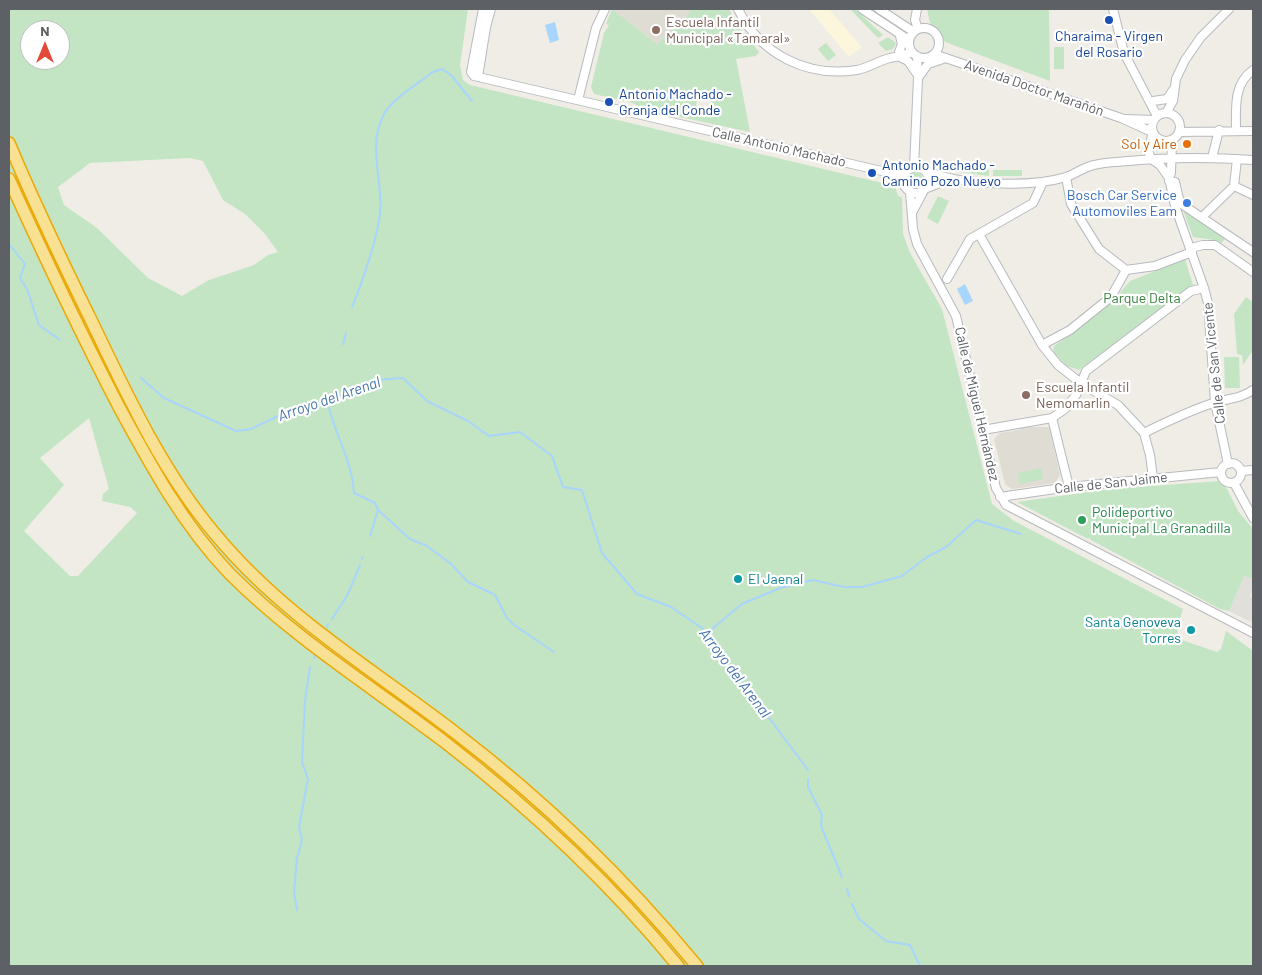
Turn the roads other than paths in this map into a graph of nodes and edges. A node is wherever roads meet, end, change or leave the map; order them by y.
1 (482, 9) edge
2 (491, 9) edge
3 (605, 9) edge
4 (738, 9) edge
5 (862, 9) edge
6 (879, 9) edge
7 (1113, 9) edge
8 (1229, 9) edge
9 (917, 10) edge
10 (915, 20) junction
11 (905, 27) junction
12 (919, 30) junction
13 (900, 36) junction
14 (914, 51) junction
15 (936, 51) junction
16 (899, 54) junction
17 (948, 58) junction
18 (1253, 70) edge
19 (479, 73) junction
20 (918, 78) junction
21 (1174, 90) junction
22 (1145, 94) junction
23 (578, 100) junction
24 (1153, 101) junction
25 (1166, 113) junction
26 (1120, 118) junction
27 (1156, 118) junction
28 (1140, 120) junction
29 (1180, 129) junction
30 (1219, 130) junction
31 (1236, 131) junction
32 (1253, 131) edge
33 (1153, 132) junction
34 (1172, 140) junction
35 (9, 142) edge
36 (1172, 158) junction
37 (1212, 158) junction
38 (1150, 159) junction
39 (1237, 159) junction
40 (1253, 160) edge
41 (914, 167) junction
42 (926, 172) junction
43 (903, 176) junction
44 (1066, 177) junction
45 (952, 178) junction
46 (9, 179) edge
47 (1169, 179) junction
48 (1044, 182) junction
49 (1234, 186) junction
50 (925, 190) junction
51 (910, 192) junction
52 (1253, 195) edge
53 (912, 213) junction
54 (1202, 217) junction
55 (979, 234) junction
56 (1191, 250) junction
57 (1253, 252) edge
58 (1126, 270) junction
59 (1253, 272) edge
60 (947, 279) dead end
61 (1204, 288) junction
62 (1042, 345) junction
63 (1082, 384) junction
64 (1253, 390) edge
65 (1215, 402) junction
66 (1052, 418) junction
67 (983, 430) junction
68 (1144, 433) junction
69 (1228, 464) junction
70 (1253, 470) edge
71 (1241, 471) junction
72 (1221, 472) junction
73 (1153, 478) junction
74 (1234, 483) junction
75 (1069, 487) junction
76 (1000, 497) junction
77 (1253, 518) edge
78 (1253, 633) edge
79 (678, 966) edge
80 (697, 966) edge

1 - 19 street
2 - 19 street
3 - 23 street
4 - 16 street
5 - 13 street
6 - 11 street
7 - 22 street
8 - 21 street
9 - 10 street
9 - 12 street
10 - 11 street
10 - 12 street
11 - 12 street
12 - 14 street
12 - 15 street
13 - 14 street
13 - 16 street
14 - 15 street
14 - 16 street
14 - 20 street
15 - 17 street, Avenida Doctor Marañón
16 - 20 street
17 - 20 street
17 - 26 street, Avenida Doctor Marañón
18 - 31 street
19 - 23 street, Calle Antonio Machado
20 - 41 street
21 - 24 street
21 - 25 street
22 - 24 street
22 - 27 street
22 - 28 street
23 - 43 street, Calle Antonio Machado
24 - 25 street
25 - 27 street, Avenida Doctor Marañón
25 - 29 street
26 - 28 street, Avenida Doctor Marañón
26 - 33 street, Avenida Doctor Marañón
27 - 28 street, Avenida Doctor Marañón
27 - 33 street
29 - 30 street
29 - 34 street
30 - 31 street
30 - 37 street
31 - 32 street
33 - 34 street, Avenida Doctor Marañón
33 - 38 street
34 - 36 street, Calle de San Vicente
35 - 80 highway
36 - 37 street
36 - 38 street
36 - 47 street, Calle de San Vicente
37 - 39 street
38 - 44 street
38 - 47 street
39 - 40 street
39 - 49 street
41 - 42 street
41 - 43 street
42 - 45 street
42 - 50 street
43 - 51 street
44 - 48 street
44 - 58 street
45 - 48 street
45 - 50 street
46 - 79 highway
47 - 54 street
47 - 56 street, Calle de San Vicente
48 - 55 street
49 - 52 street
49 - 54 street
50 - 51 street
50 - 53 street
51 - 53 street, Calle de Miguel Hernández
53 - 67 street, Calle de Miguel Hernández
54 - 57 street
55 - 60 street
55 - 62 street
56 - 58 street
56 - 59 street
56 - 61 street, Calle de San Vicente
58 - 62 street
61 - 63 street
61 - 65 street, Calle de San Vicente
62 - 63 street
63 - 66 street
63 - 68 street
64 - 65 street
65 - 68 street
65 - 69 street, Calle de San Vicente
66 - 67 street
66 - 75 street
67 - 76 street, Calle de Miguel Hernández
68 - 73 street
69 - 71 street
69 - 72 street
70 - 71 street
71 - 74 street
72 - 73 street, Calle de San Jaime
72 - 74 street
73 - 75 street, Calle de San Jaime
74 - 77 street
75 - 76 street, Calle de San Jaime
76 - 78 street, Calle de Miguel Hernández

